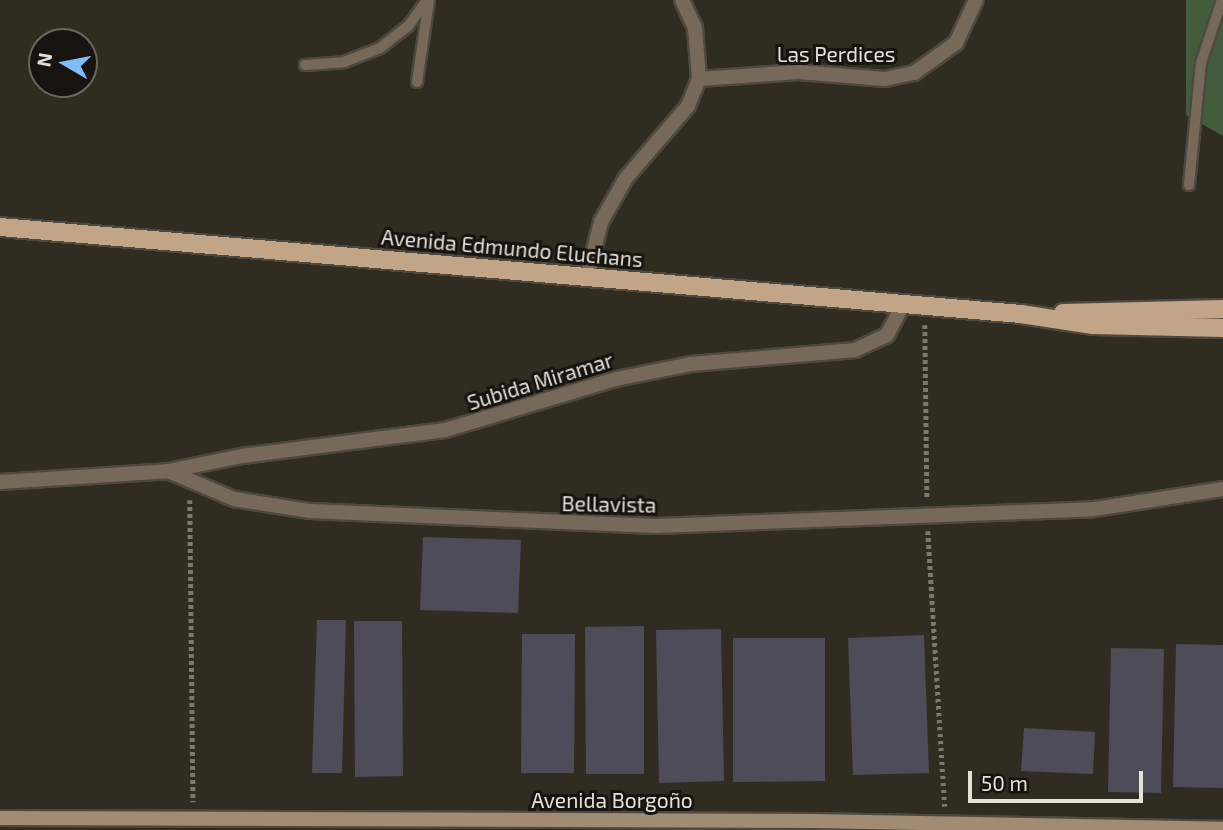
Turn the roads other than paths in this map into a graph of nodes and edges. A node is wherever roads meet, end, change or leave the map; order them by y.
1 (428, 0) edge
2 (682, 0) edge
3 (976, 0) edge
4 (1222, 0) edge
5 (305, 65) dead end
6 (699, 79) junction
7 (417, 82) dead end
8 (1189, 185) dead end
9 (0, 227) edge
10 (587, 277) junction
11 (903, 305) junction
12 (1223, 309) edge
13 (1021, 314) junction
14 (1223, 328) edge
15 (168, 471) junction
16 (0, 482) edge
17 (1223, 489) edge
18 (0, 818) edge
19 (1223, 829) edge

1 - 5 lane
1 - 7 lane
2 - 6 street
3 - 6 street, Las Perdices
4 - 8 lane
6 - 10 street
9 - 10 main road, Avenida Edmundo Eluchans
10 - 11 main road, Avenida Edmundo Eluchans
11 - 13 main road, Avenida Edmundo Eluchans
11 - 15 street, Subida Miramar
12 - 13 main road, Avenida Edmundo Eluchans
13 - 14 main road, Avenida Edmundo Eluchans
15 - 16 street
15 - 17 street, Bellavista
18 - 19 main road, Avenida Borgoño

